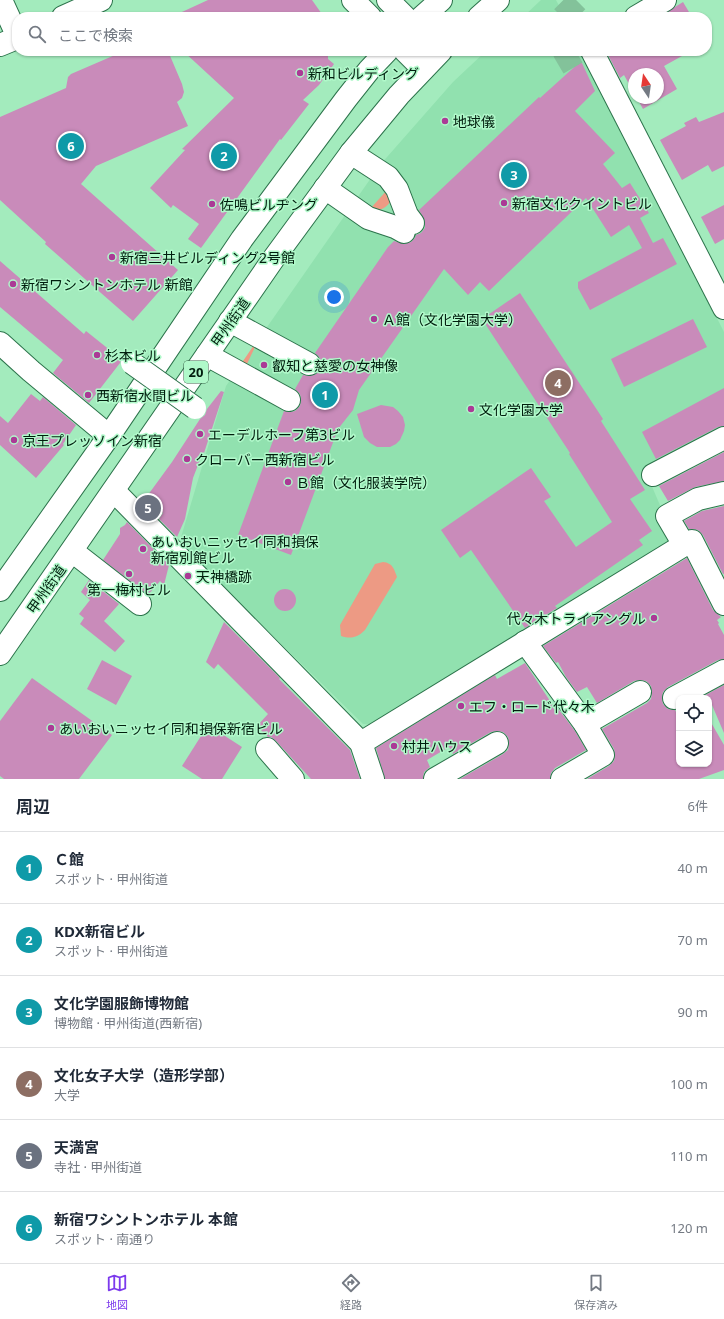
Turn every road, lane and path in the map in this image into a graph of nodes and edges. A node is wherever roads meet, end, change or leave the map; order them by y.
1 (1, 0) edge
2 (101, 0) edge
3 (353, 0) edge
4 (388, 0) edge
5 (441, 0) edge
6 (498, 0) edge
7 (665, 0) edge
8 (74, 12) edge
9 (365, 12) edge
10 (400, 12) edge
11 (428, 12) edge
12 (485, 12) edge
13 (645, 12) edge
14 (12, 25) edge
15 (12, 39) edge
16 (0, 45) edge
17 (382, 56) edge
18 (595, 56) edge
19 (421, 60) edge
20 (351, 152) junction
21 (325, 188) junction
22 (724, 308) edge
23 (230, 321) junction
24 (0, 343) edge
25 (207, 355) junction
26 (132, 363) dead end
27 (309, 364) dead end
28 (289, 400) dead end
29 (196, 408) dead end
30 (109, 436) junction
31 (724, 438) edge
32 (653, 474) dead end
33 (114, 491) junction
34 (724, 493) edge
35 (684, 545) junction
36 (72, 551) junction
37 (4, 581) edge
38 (140, 604) dead end
39 (724, 604) edge
40 (525, 642) junction
41 (0, 654) edge
42 (724, 671) edge
43 (640, 692) dead end
44 (674, 698) dead end
45 (584, 724) junction
46 (360, 743) junction
47 (497, 743) dead end
48 (267, 749) dead end
49 (293, 779) edge
50 (373, 779) edge
51 (435, 779) edge
52 (562, 779) edge

1 - 14 main road
2 - 8 main road
3 - 9 main road
4 - 10 main road
5 - 11 main road
6 - 12 main road
7 - 13 main road
15 - 16 main road
17 - 30 main road, 20
18 - 22 main road
19 - 20 main road, 甲州街道 / 20
20 - 21 main road, 甲州街道 / 20
20 - 21 main road
21 - 23 main road, 甲州街道 / 20
23 - 25 main road, 甲州街道 / 20
23 - 27 main road
24 - 30 main road
25 - 28 main road
25 - 33 main road, 甲州街道 / 20
26 - 29 main road, bridge
30 - 37 main road, 20
31 - 32 main road
33 - 36 main road, 甲州街道 / 20
33 - 46 main road
34 - 35 main road
35 - 39 main road
35 - 40 main road
36 - 38 main road
36 - 41 main road, 甲州街道 / 20
40 - 45 main road
40 - 46 main road
42 - 44 main road
43 - 45 main road
45 - 52 main road
46 - 50 main road
47 - 51 main road
48 - 49 main road

